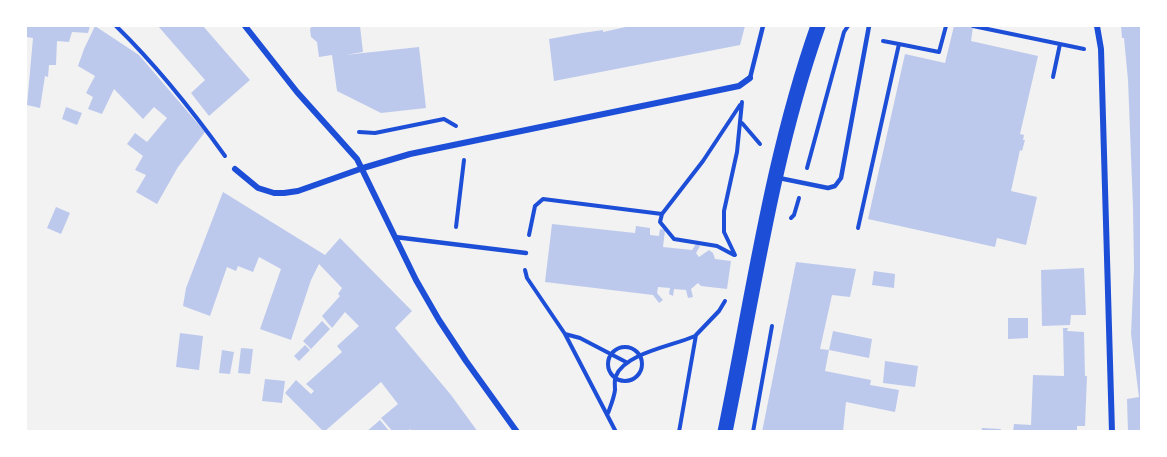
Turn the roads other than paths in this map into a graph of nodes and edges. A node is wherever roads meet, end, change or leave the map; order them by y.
1 (245, 26) edge
2 (763, 26) edge
3 (818, 26) edge
4 (869, 26) edge
5 (1097, 26) edge
6 (750, 78) joint
7 (363, 168) junction
8 (235, 169) road end
9 (776, 177) junction
10 (395, 237) junction
11 (526, 253) road end
12 (518, 432) edge
13 (725, 432) edge
14 (1112, 432) edge

1 - 7 street
2 - 6 lane
3 - 9 main road
4 - 9 lane
5 - 14 street
6 - 7 street
7 - 8 street
7 - 10 street
9 - 13 main road
10 - 11 lane
10 - 12 street

